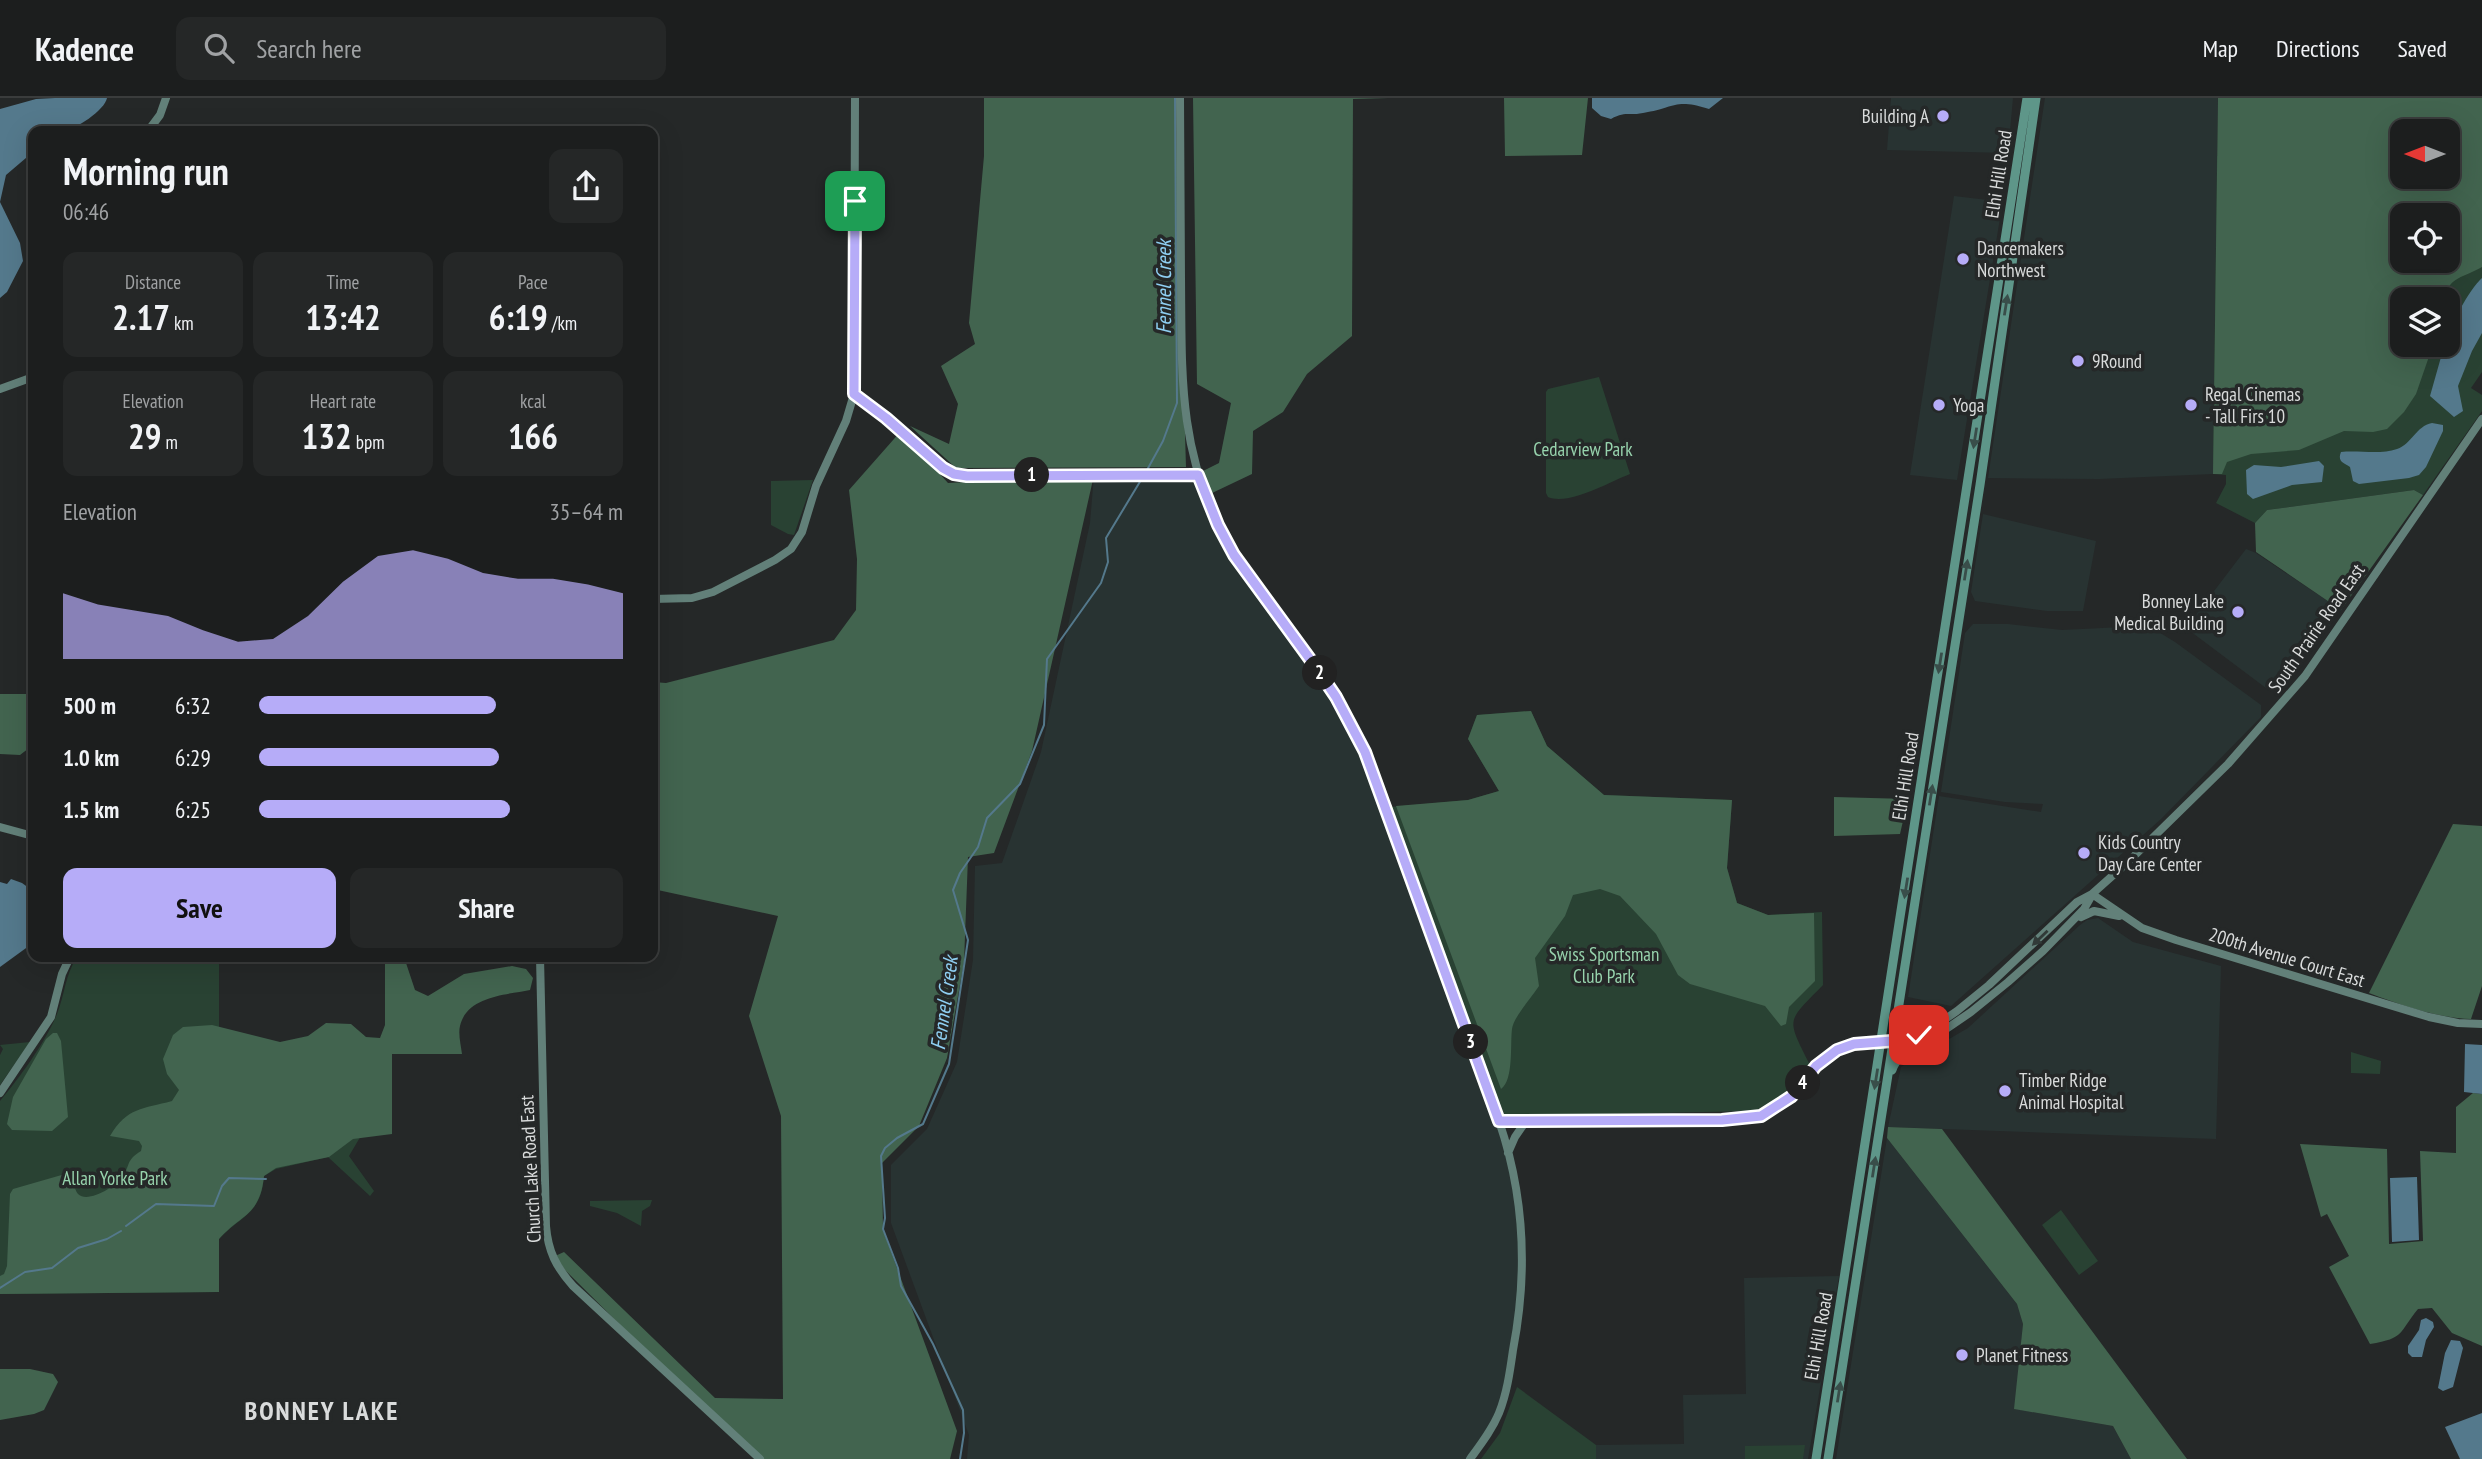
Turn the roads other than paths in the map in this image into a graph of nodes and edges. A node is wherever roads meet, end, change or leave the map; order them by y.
1 (166, 98) edge
2 (855, 98) edge
3 (1180, 98) edge
4 (2027, 98) edge
5 (2036, 98) edge
6 (152, 126) edge
7 (28, 379) edge
8 (0, 389) edge
9 (854, 394) junction
10 (2482, 419) edge
11 (1198, 475) junction
12 (658, 599) edge
13 (0, 827) edge
14 (28, 835) edge
15 (2092, 894) junction
16 (2125, 917) junction
17 (2072, 921) junction
18 (68, 962) edge
19 (540, 962) edge
20 (1901, 982) junction
21 (2482, 1024) edge
22 (1923, 1033) junction
23 (1933, 1038) junction
24 (1887, 1041) junction
25 (0, 1093) edge
26 (1885, 1096) junction
27 (1499, 1121) junction
28 (1526, 1121) junction
29 (1508, 1153) junction
30 (760, 1459) edge
31 (1470, 1459) edge
32 (1816, 1459) edge
33 (1828, 1459) edge

1 - 6 street
2 - 9 street
3 - 11 street
4 -> 24 main road, Elhi Hill Road
20 -> 5 main road, Elhi Hill Road
7 - 8 street
9 - 11 street
9 - 12 street
10 - 15 street, South Prairie Road East
11 - 27 street
13 - 14 street
15 - 16 street, 200th Avenue Court East
15 - 17 street, South Prairie Road East
15 -> 22 street, South Prairie Road East
16 - 17 street
16 - 21 street, 200th Avenue Court East
17 - 23 street, South Prairie Road East
18 - 25 street
19 - 30 street, Church Lake Road East
20 - 22 main road
20 - 24 main road, Elhi Hill Road
22 - 24 street, South Prairie Road East
23 - 24 street, South Prairie Road East
23 - 26 main road
24 - 26 main road, Elhi Hill Road
24 - 28 street
24 -> 32 main road, Elhi Hill Road
33 -> 26 main road, Elhi Hill Road
27 - 28 street
27 - 29 street
28 - 29 street
29 - 31 street

